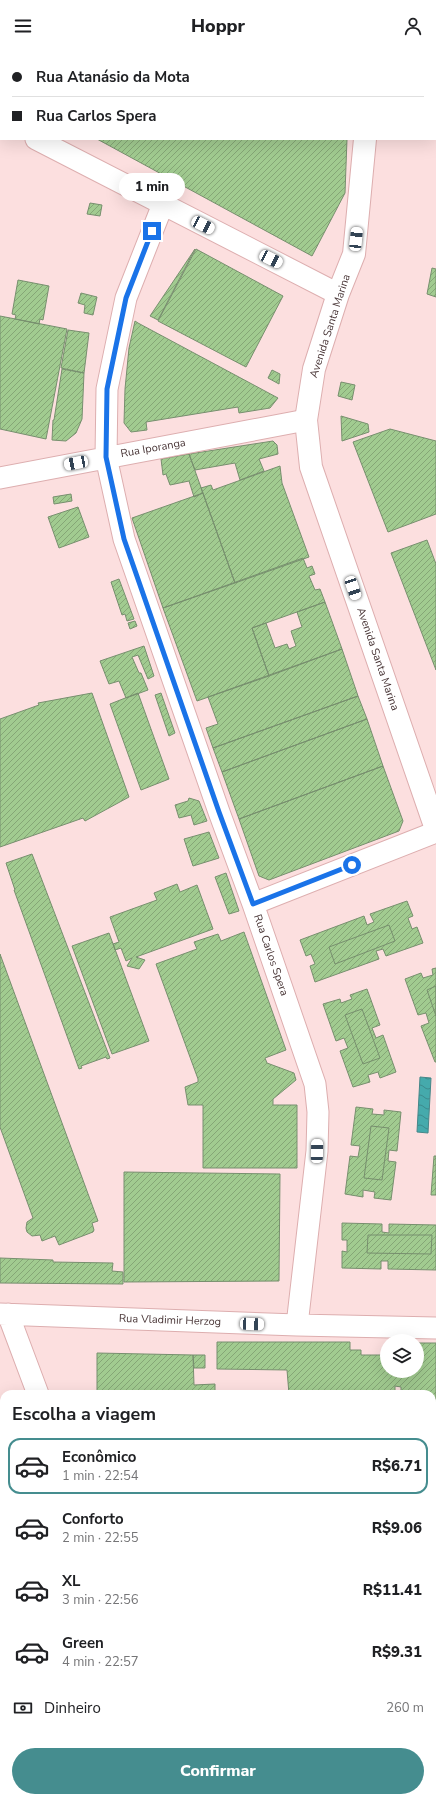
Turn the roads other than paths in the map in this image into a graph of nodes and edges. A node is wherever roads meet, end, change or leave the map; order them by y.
1 (38, 140) edge
2 (365, 140) edge
3 (163, 204) junction
4 (338, 294) junction
5 (306, 420) junction
6 (106, 457) junction
7 (0, 478) edge
8 (436, 830) edge
9 (253, 904) junction
10 (4, 1314) edge
11 (297, 1325) junction
12 (436, 1328) edge
13 (36, 1390) edge

1 - 3 street
2 - 4 street, Avenida Santa Marina
3 - 4 street
3 - 6 street, Rua Carlos Spera
4 - 5 street, Avenida Santa Marina
5 - 6 street, Rua Iporanga
5 - 8 street, Avenida Santa Marina
6 - 7 street, Rua Iporanga
6 - 9 street, Rua Carlos Spera
8 - 9 street
9 - 11 street, Rua Carlos Spera
10 - 11 street, Rua Vladimir Herzog
10 - 13 street
11 - 12 street, Rua Vladimir Herzog

